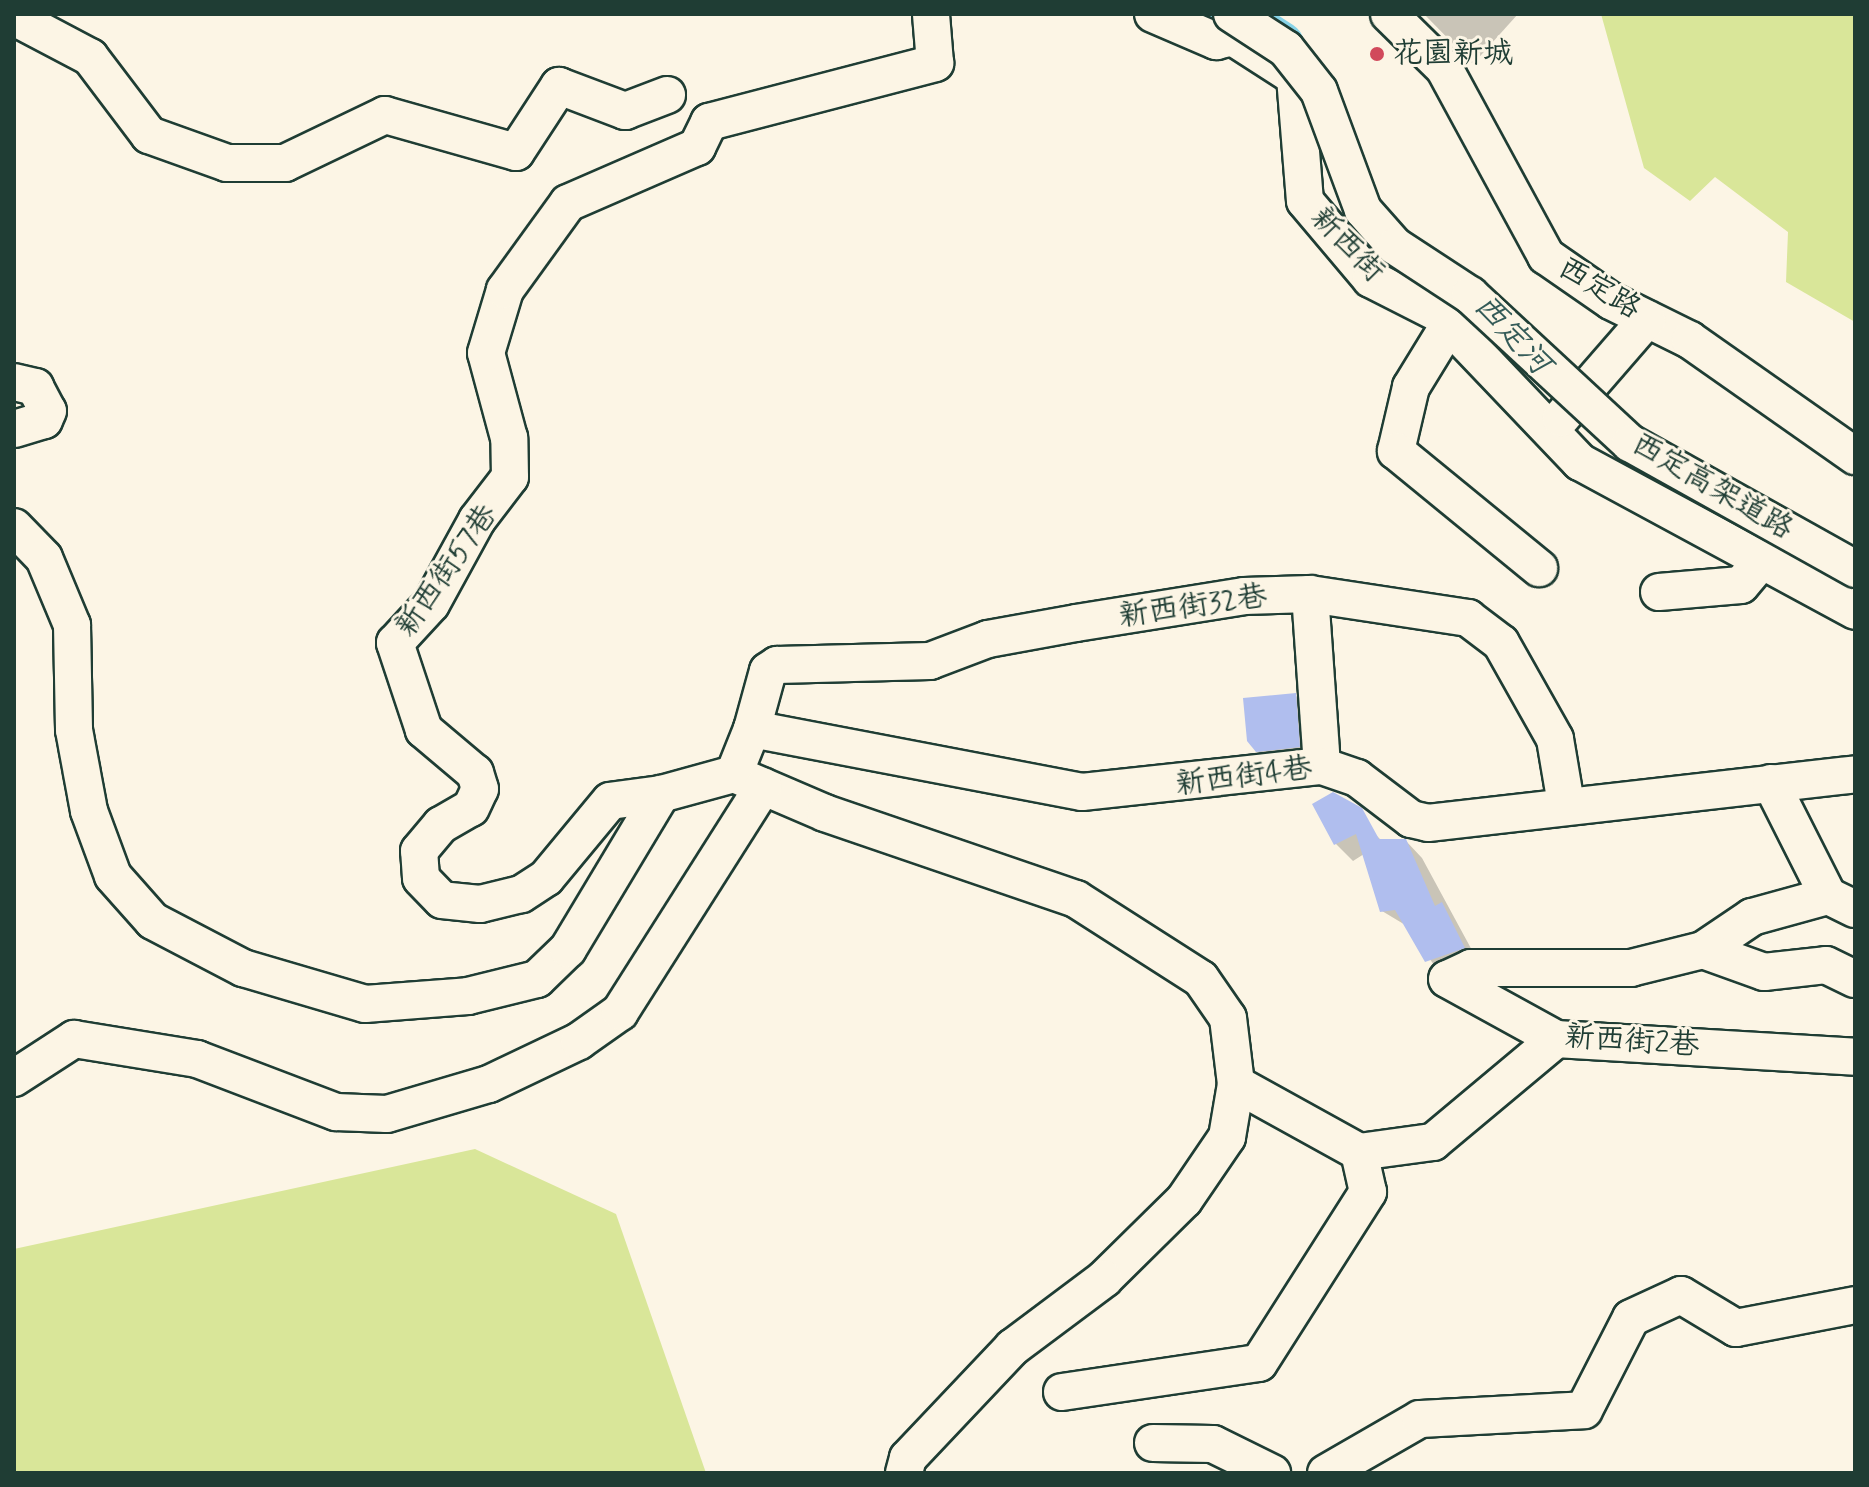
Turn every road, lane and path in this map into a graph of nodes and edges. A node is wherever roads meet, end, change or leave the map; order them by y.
1 (931, 14) edge
2 (1153, 14) edge
3 (1232, 14) edge
4 (1389, 14) edge
5 (14, 17) edge
6 (667, 95) dead end
7 (1647, 319) junction
8 (1449, 325) junction
9 (14, 382) edge
10 (1552, 428) junction
11 (14, 429) edge
12 (1855, 456) edge
13 (14, 527) edge
14 (1762, 560) junction
15 (1539, 568) dead end
16 (1855, 569) edge
17 (1659, 592) dead end
18 (1310, 594) junction
19 (1855, 611) edge
20 (752, 729) junction
21 (1322, 766) junction
22 (1855, 774) edge
23 (749, 780) junction
24 (1771, 783) junction
25 (661, 794) junction
26 (1566, 804) junction
27 (1841, 902) edge
28 (1703, 950) junction
29 (1855, 979) edge
30 (1556, 1039) junction
31 (1855, 1057) edge
32 (14, 1078) edge
33 (1236, 1084) junction
34 (1359, 1152) junction
35 (1855, 1305) edge
36 (1062, 1392) dead end
37 (1153, 1443) dead end
38 (904, 1473) edge
39 (1272, 1473) edge
40 (1326, 1473) edge

1 - 25 street, 新西街57巷
2 - 8 street, 新西街
3 - 16 street, 西定高架道路, bridge
4 - 7 street, 西定路
5 - 6 street
7 - 10 street
7 - 12 street, 西定路
8 - 10 street, 新西街
8 - 15 street
9 - 11 street
10 - 14 street, 新西街
13 - 25 street
14 - 17 street
14 - 19 street, 新西街
18 - 20 street, 新西街32巷
18 - 21 street
18 - 26 street, 新西街32巷
20 - 21 street, 新西街4巷
20 - 23 street
21 - 26 street, 新西街4巷
22 - 24 street, 新西街4巷
23 - 25 street
23 - 32 street
23 - 33 street
24 - 26 street, 新西街4巷
24 - 27 street
27 - 28 street
28 - 29 street
28 - 30 street, 新西街2巷
30 - 31 street, 新西街2巷
30 - 34 street
33 - 34 street
33 - 38 street
34 - 36 street
35 - 40 street
37 - 39 street

